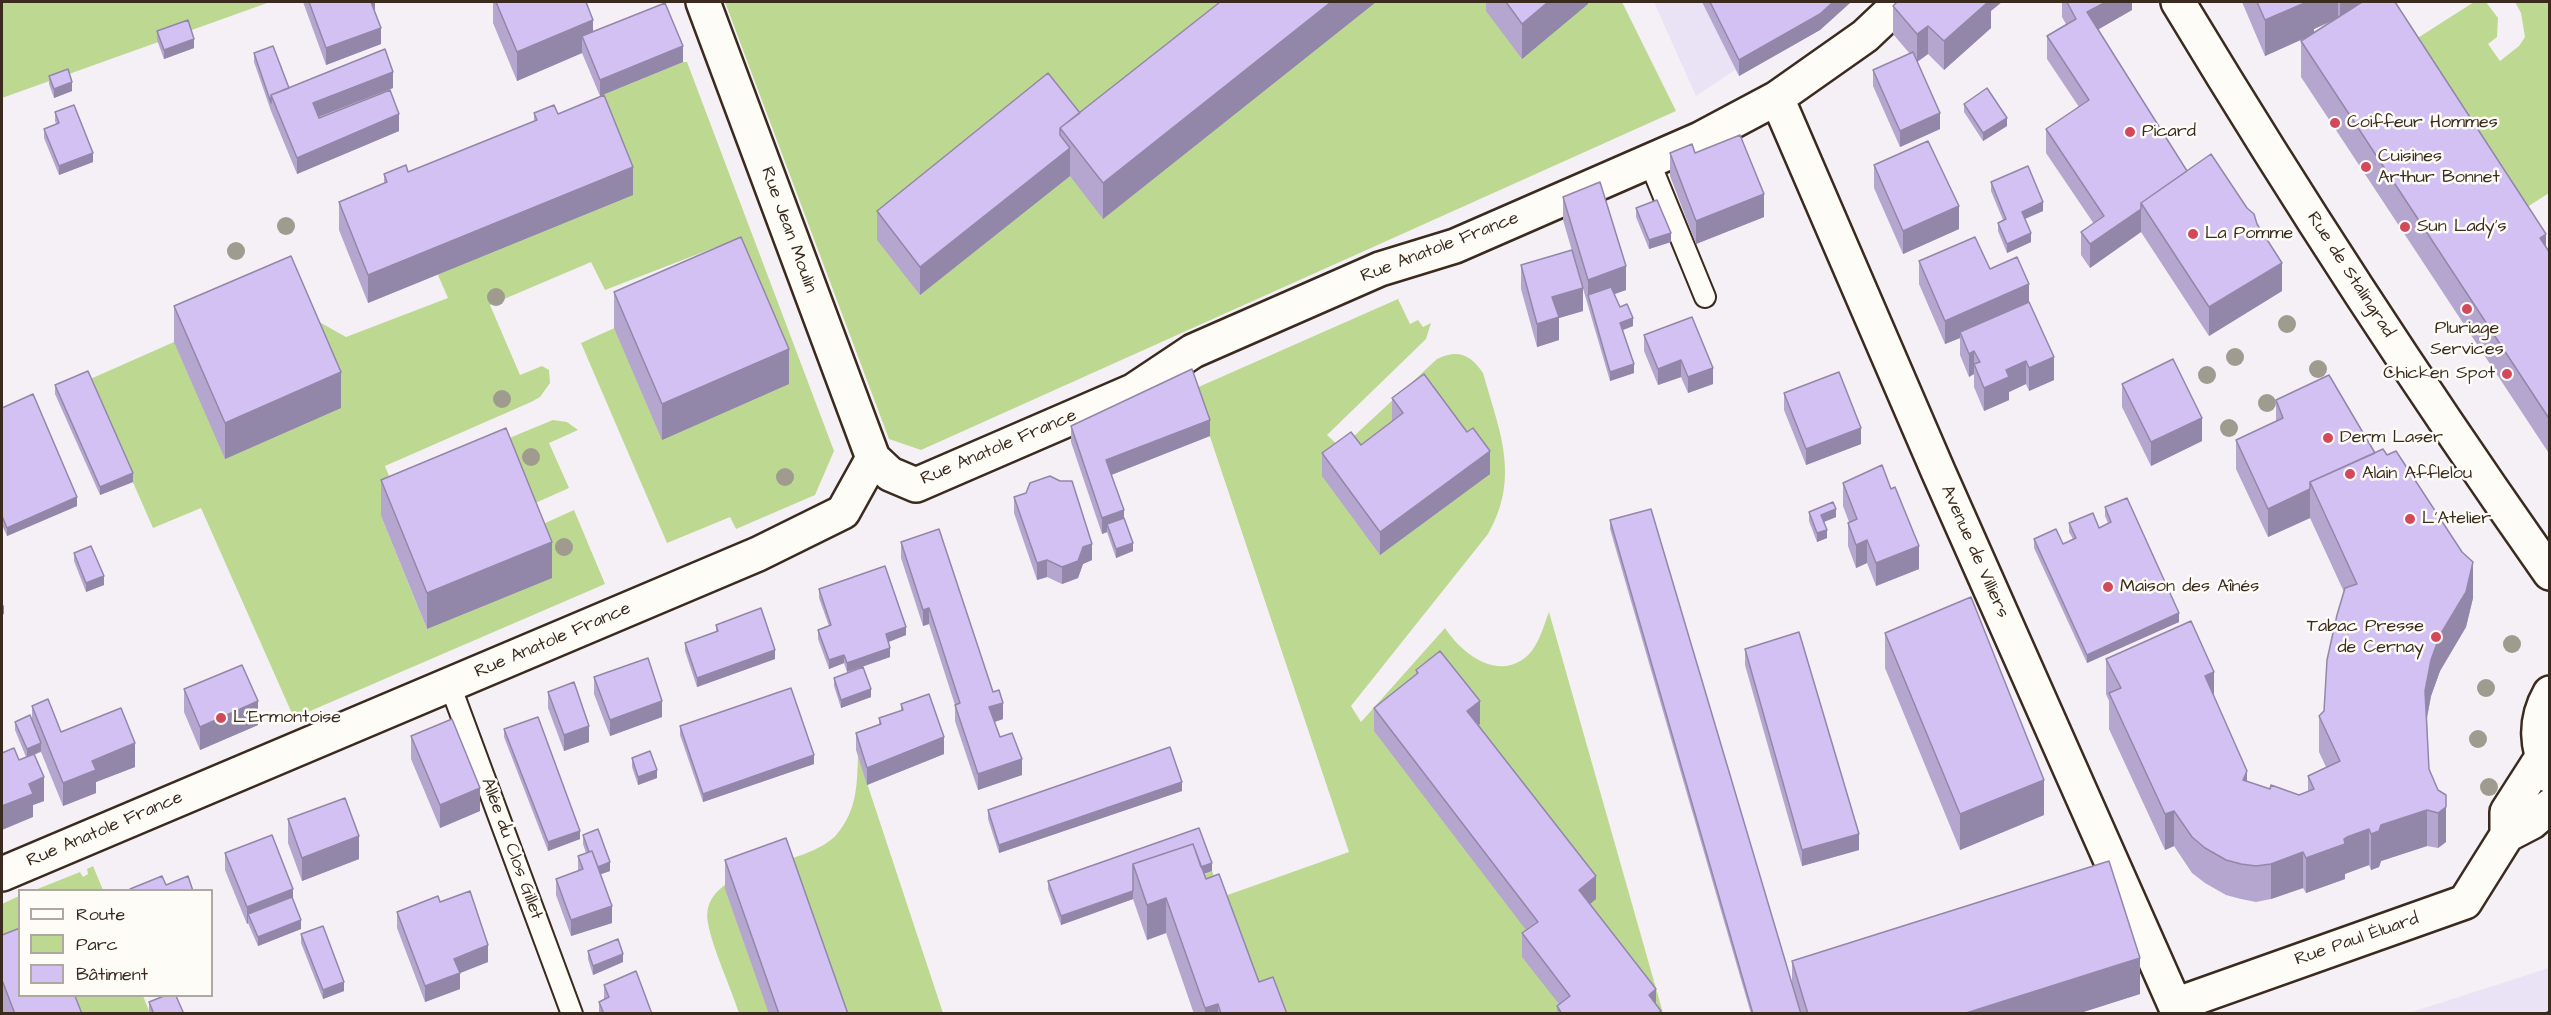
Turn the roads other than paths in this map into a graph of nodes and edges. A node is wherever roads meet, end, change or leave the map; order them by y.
1 (703, 2) edge
2 (1900, 2) edge
3 (2178, 2) edge
4 (1777, 98) junction
5 (1650, 163) junction
6 (1705, 297) dead end
7 (873, 458) junction
8 (2550, 573) edge
9 (450, 685) junction
10 (2550, 693) edge
11 (2545, 767) edge
12 (2550, 806) edge
13 (2507, 835) junction
14 (2, 874) edge
15 (2175, 1005) joint
16 (572, 1014) edge

1 - 7 street, Rue Jean Moulin
2 - 4 street, Rue Anatole France
3 - 8 street, Rue de Stalingrad
4 - 5 street, Rue Anatole France
4 - 15 street, Avenue de Villiers
5 - 6 lane
5 - 7 street, Rue Anatole France
7 - 9 street, Rue Anatole France
9 - 14 street, Rue Anatole France
9 - 16 lane, Allée du Clos Gillet
10 - 11 street
11 - 13 street, Rue Paul Éluard
12 - 13 street, Rue Paul Éluard
13 - 15 street, Rue Paul Éluard

